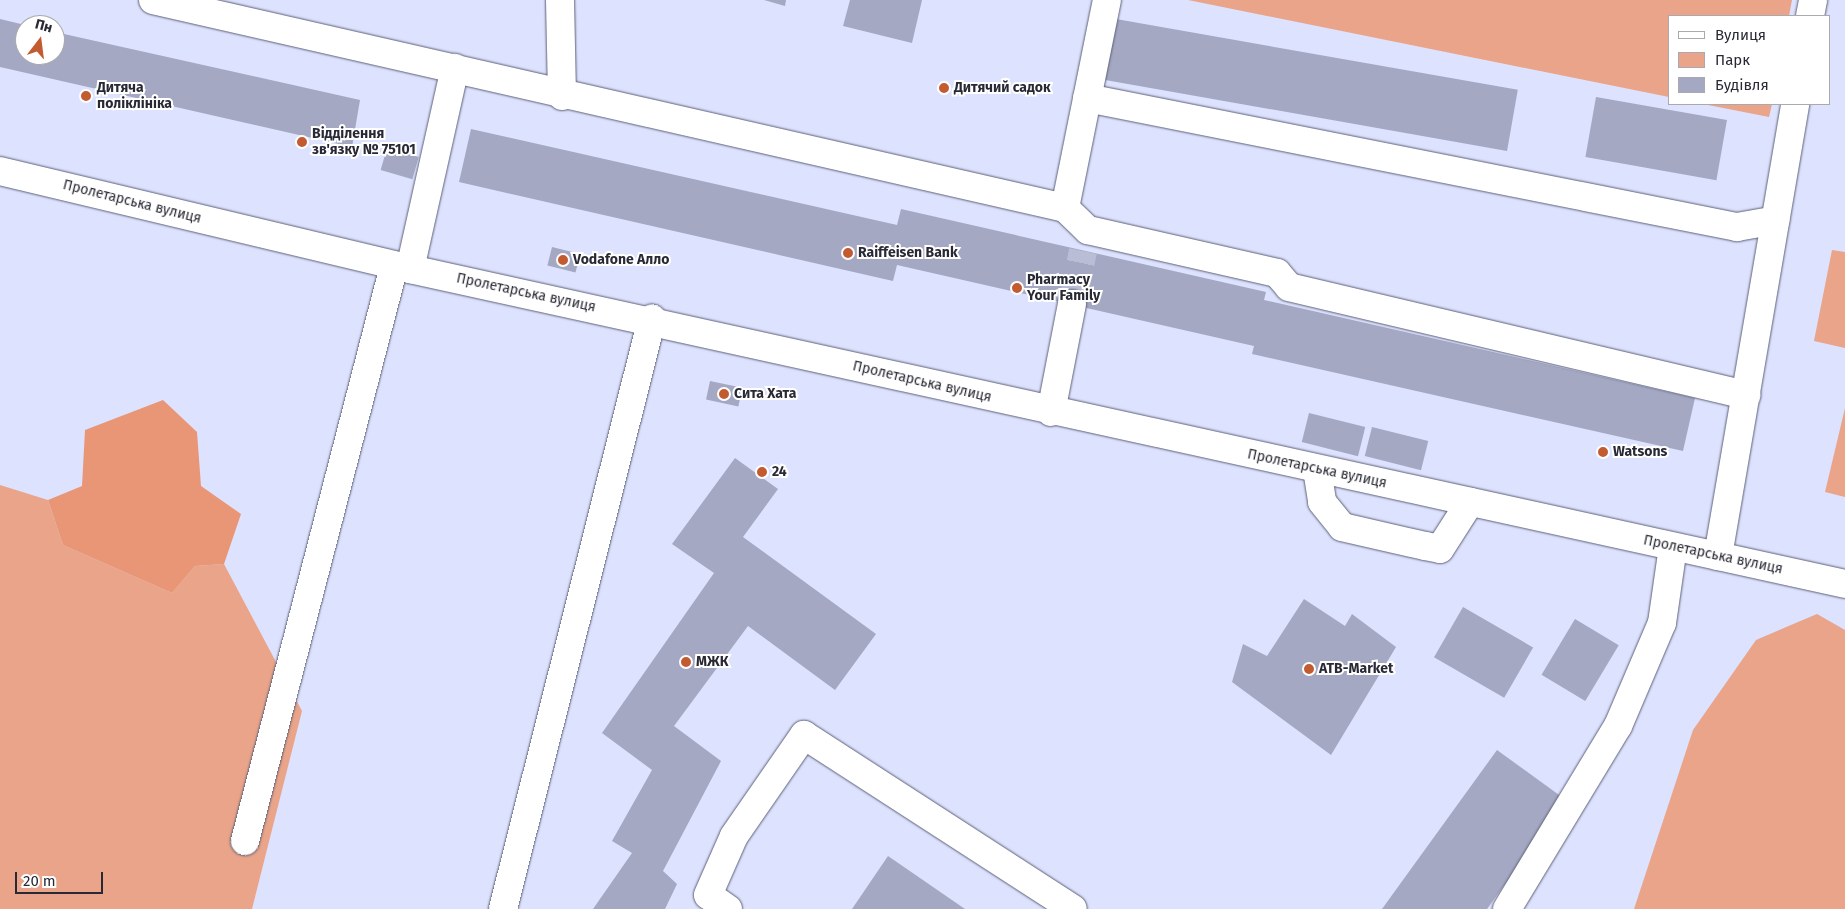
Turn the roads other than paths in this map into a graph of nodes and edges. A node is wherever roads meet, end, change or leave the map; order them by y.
1 (153, 0) edge
2 (560, 0) edge
3 (1107, 0) edge
4 (1813, 0) edge
5 (1810, 15) edge
6 (455, 68) junction
7 (562, 96) junction
8 (1087, 98) junction
9 (1795, 105) edge
10 (0, 171) edge
11 (1065, 208) junction
12 (1775, 220) junction
13 (402, 268) junction
14 (1072, 304) tunnel mouth
15 (652, 319) junction
16 (1746, 395) junction
17 (1051, 412) junction
18 (1317, 469) junction
19 (1470, 502) junction
20 (1673, 547) junction
21 (1718, 556) junction
22 (1845, 584) edge
23 (245, 841) dead end
24 (503, 909) edge
25 (728, 909) edge
26 (1072, 909) edge
27 (1507, 909) edge

1 - 6 street
2 - 7 street
3 - 8 street
4 - 5 street
6 - 7 street
6 - 13 street
7 - 11 street
8 - 11 street
8 - 12 street
9 - 12 street
10 - 13 street, Пролетарська вулиця
11 - 16 street
12 - 16 street
13 - 15 street, Пролетарська вулиця
13 - 23 street
14 - 17 street
15 - 17 street, Пролетарська вулиця
15 - 24 street
16 - 21 street
17 - 18 street, Пролетарська вулиця
18 - 19 street, Пролетарська вулиця
18 - 19 street
19 - 20 street, Пролетарська вулиця
20 - 21 street, Пролетарська вулиця
20 - 27 street
21 - 22 street, Пролетарська вулиця
25 - 26 street

